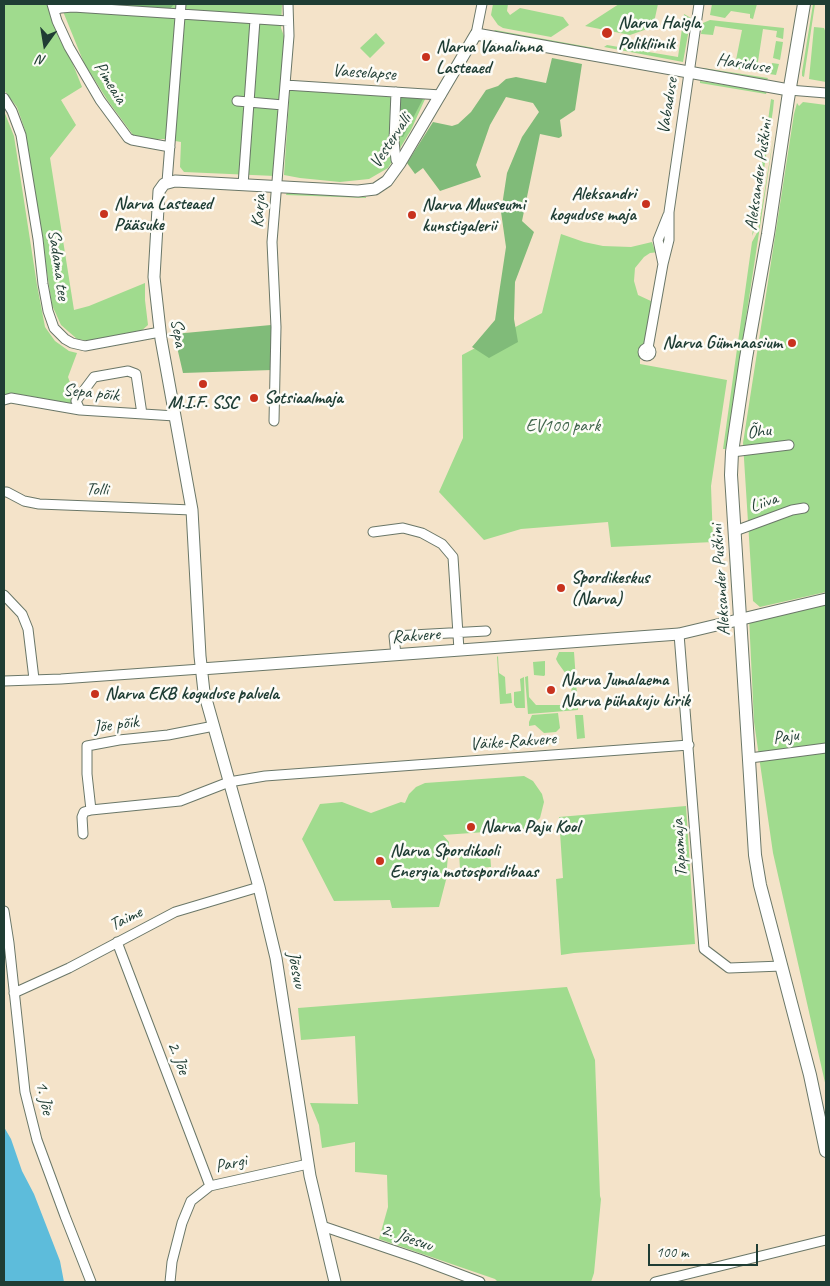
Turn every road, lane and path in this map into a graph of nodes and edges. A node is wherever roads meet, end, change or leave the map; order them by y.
1 (181, 4) edge
2 (288, 4) edge
3 (482, 4) edge
4 (699, 4) edge
5 (804, 4) edge
6 (53, 7) edge
7 (180, 16) junction
8 (255, 20) junction
9 (288, 22) junction
10 (476, 34) junction
11 (690, 73) junction
12 (285, 85) junction
13 (789, 90) junction
14 (396, 92) junction
15 (826, 93) edge
16 (441, 95) junction
17 (4, 98) edge
18 (236, 101) dead end
19 (248, 102) junction
20 (284, 105) junction
21 (170, 147) junction
22 (400, 163) junction
23 (167, 182) junction
24 (243, 185) junction
25 (277, 186) junction
26 (160, 332) junction
27 (648, 348) dead end
28 (4, 400) edge
29 (80, 410) junction
30 (142, 414) junction
31 (175, 416) junction
32 (274, 421) dead end
33 (789, 445) dead end
34 (732, 452) junction
35 (4, 492) edge
36 (804, 508) dead end
37 (192, 510) junction
38 (735, 531) junction
39 (373, 532) dead end
40 (4, 595) edge
41 (826, 599) edge
42 (741, 620) junction
43 (486, 631) dead end
44 (457, 632) junction
45 (679, 634) junction
46 (459, 650) junction
47 (396, 655) junction
48 (201, 668) junction
49 (34, 679) junction
50 (4, 681) edge
51 (214, 726) junction
52 (689, 745) junction
53 (826, 748) edge
54 (750, 758) junction
55 (230, 782) junction
56 (91, 810) junction
57 (83, 834) dead end
58 (259, 887) junction
59 (4, 911) edge
60 (117, 942) junction
61 (782, 966) junction
62 (4, 976) edge
63 (14, 993) junction
64 (826, 1151) edge
65 (308, 1164) junction
66 (210, 1186) junction
67 (322, 1226) junction
68 (826, 1240) edge
69 (91, 1282) edge
70 (170, 1282) edge
71 (336, 1282) edge
72 (480, 1282) edge
73 (655, 1282) edge

1 - 7 street, Sepa
2 - 9 street, Karja
3 - 10 street, Vestervalli
4 - 11 street, Vabaduse
5 - 13 main road, Aleksander Puškini
6 - 7 street
6 - 21 street, Pimeaia
7 - 8 street
7 - 21 street, Sepa
8 - 9 street
8 - 19 street
9 - 12 street, Karja
10 - 11 street, Hariduse
10 - 16 street, Vestervalli
11 - 13 street, Hariduse
11 - 27 street, Vabaduse
12 - 14 street, Vaeselapse
12 - 20 street, Karja
13 - 15 street, Hariduse
13 - 34 main road, Aleksander Puškini
14 - 16 street, Vaeselapse
14 - 22 street
16 - 22 street, Vestervalli
17 - 26 street, Sadama tee
18 - 19 street
19 - 20 street
19 - 24 street
20 - 25 street, Karja
21 - 23 street, Sepa
22 - 25 street, Vestervalli
23 - 24 street, Vestervalli
23 - 26 street, Sepa
24 - 25 street, Vestervalli
25 - 32 street, Karja
26 - 31 street, Sepa
28 - 29 street, Sepa põik
29 - 30 street, Sepa põik
29 - 30 street
30 - 31 street, Sepa põik
31 - 37 street, Sepa
33 - 34 street, Õhu
34 - 38 main road, Aleksander Puškini
35 - 37 street, Tolli
36 - 38 street, Liiva
37 - 48 street, Sepa
38 - 42 main road, Aleksander Puškini
39 - 44 street
40 - 49 street
41 - 42 street, Rakvere
42 - 45 street, Rakvere
42 - 54 main road, Aleksander Puškini
43 - 44 street
44 - 46 street
44 - 47 street
45 - 46 street, Rakvere
45 - 52 street
46 - 47 street, Rakvere
47 - 48 street, Rakvere
48 - 49 street, Rakvere
48 - 51 street, Jõesuu
49 - 50 street, Rakvere
51 - 55 street, Jõesuu
51 - 56 street, Jõe põik
52 - 55 street, Väike-Rakvere
52 - 61 street, Tapamaja
53 - 54 street, Paju
54 - 61 main road, Aleksander Puškini
55 - 56 street
55 - 58 street, Jõesuu
56 - 57 street, Jõe põik
58 - 60 street, Taime
58 - 65 street, Jõesuu
59 - 63 street, 1. Jõe
60 - 63 street, Taime
60 - 66 street, 2. Jõe
61 - 64 main road, Aleksander Puškini
62 - 63 street
63 - 69 street, 1. Jõe
65 - 66 street, Pargi
65 - 67 street, Jõesuu
66 - 70 street, Pargi
67 - 71 street, Jõesuu
67 - 72 street, 2. Jõesuu
68 - 73 street

